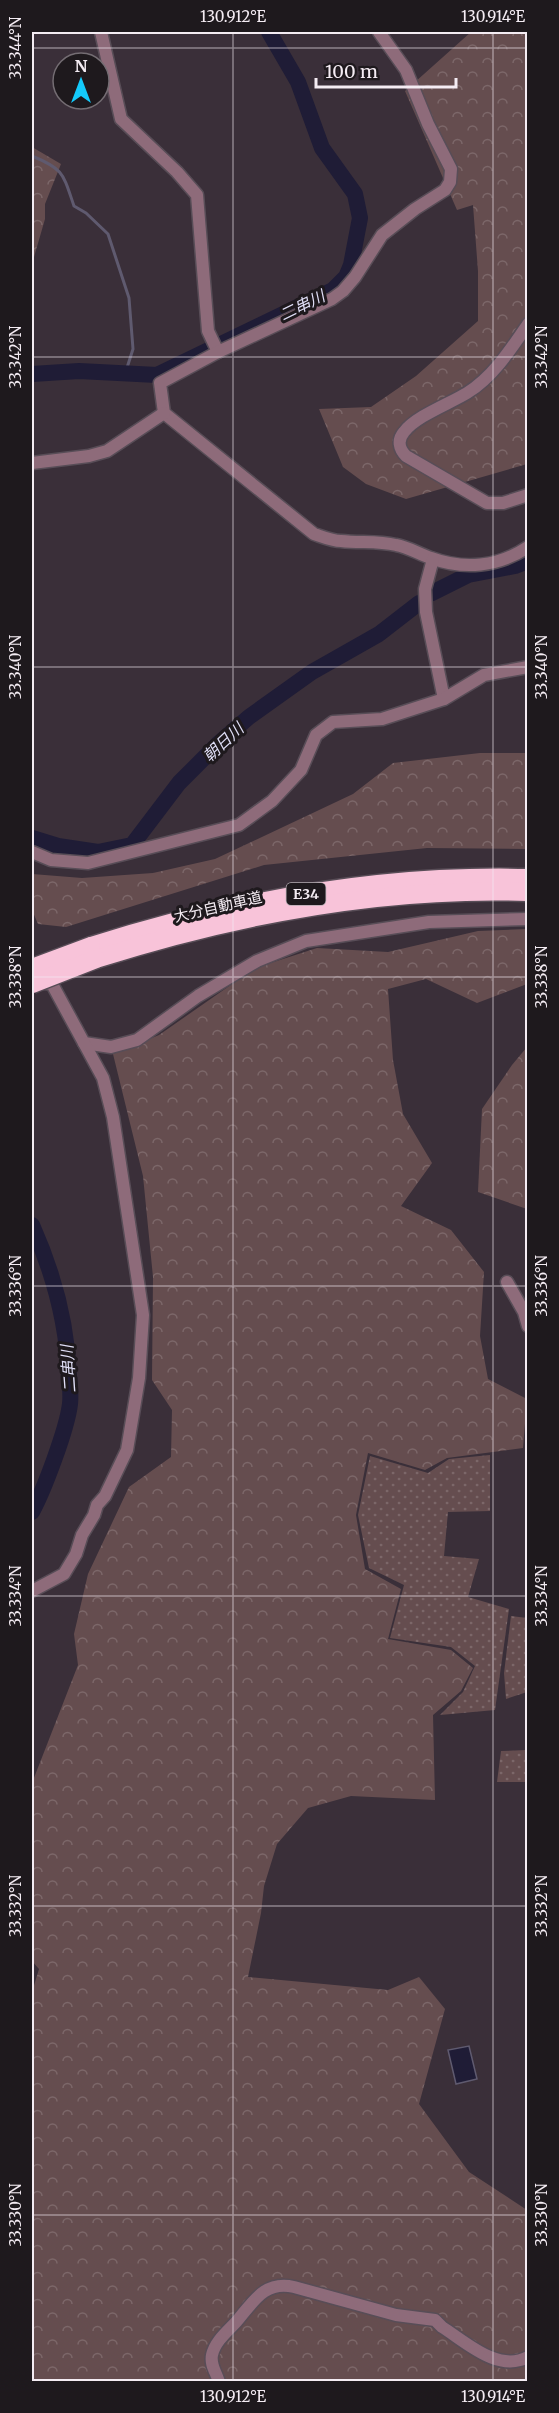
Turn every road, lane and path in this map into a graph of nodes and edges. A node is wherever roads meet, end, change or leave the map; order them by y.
1 (101, 32) edge
2 (379, 32) edge
3 (528, 324) edge
4 (218, 352) junction
5 (164, 413) junction
6 (32, 463) edge
7 (528, 495) edge
8 (528, 547) edge
9 (433, 559) junction
10 (528, 667) edge
11 (444, 699) junction
12 (32, 852) edge
13 (528, 878) edge
14 (528, 892) edge
15 (528, 919) edge
16 (94, 952) junction
17 (32, 961) edge
18 (32, 968) edge
19 (32, 984) edge
20 (84, 1043) junction
21 (507, 1282) dead end
22 (528, 1326) edge
23 (32, 1591) edge
24 (528, 2357) edge
25 (219, 2382) edge

1 - 4 street
2 - 4 street
3 - 7 street
4 - 5 street
5 - 6 street
5 - 9 street
8 - 9 street
9 - 11 street
10 - 11 street
11 - 12 street
13 - 16 highway, 大分自動車道 / E34
14 - 16 highway, 大分自動車道 / E34
15 - 20 street
16 - 18 highway, 大分自動車道 / E34, bridge
16 - 19 highway, 大分自動車道 / E34, bridge
17 - 20 street
20 - 23 street
21 - 22 street
24 - 25 street

